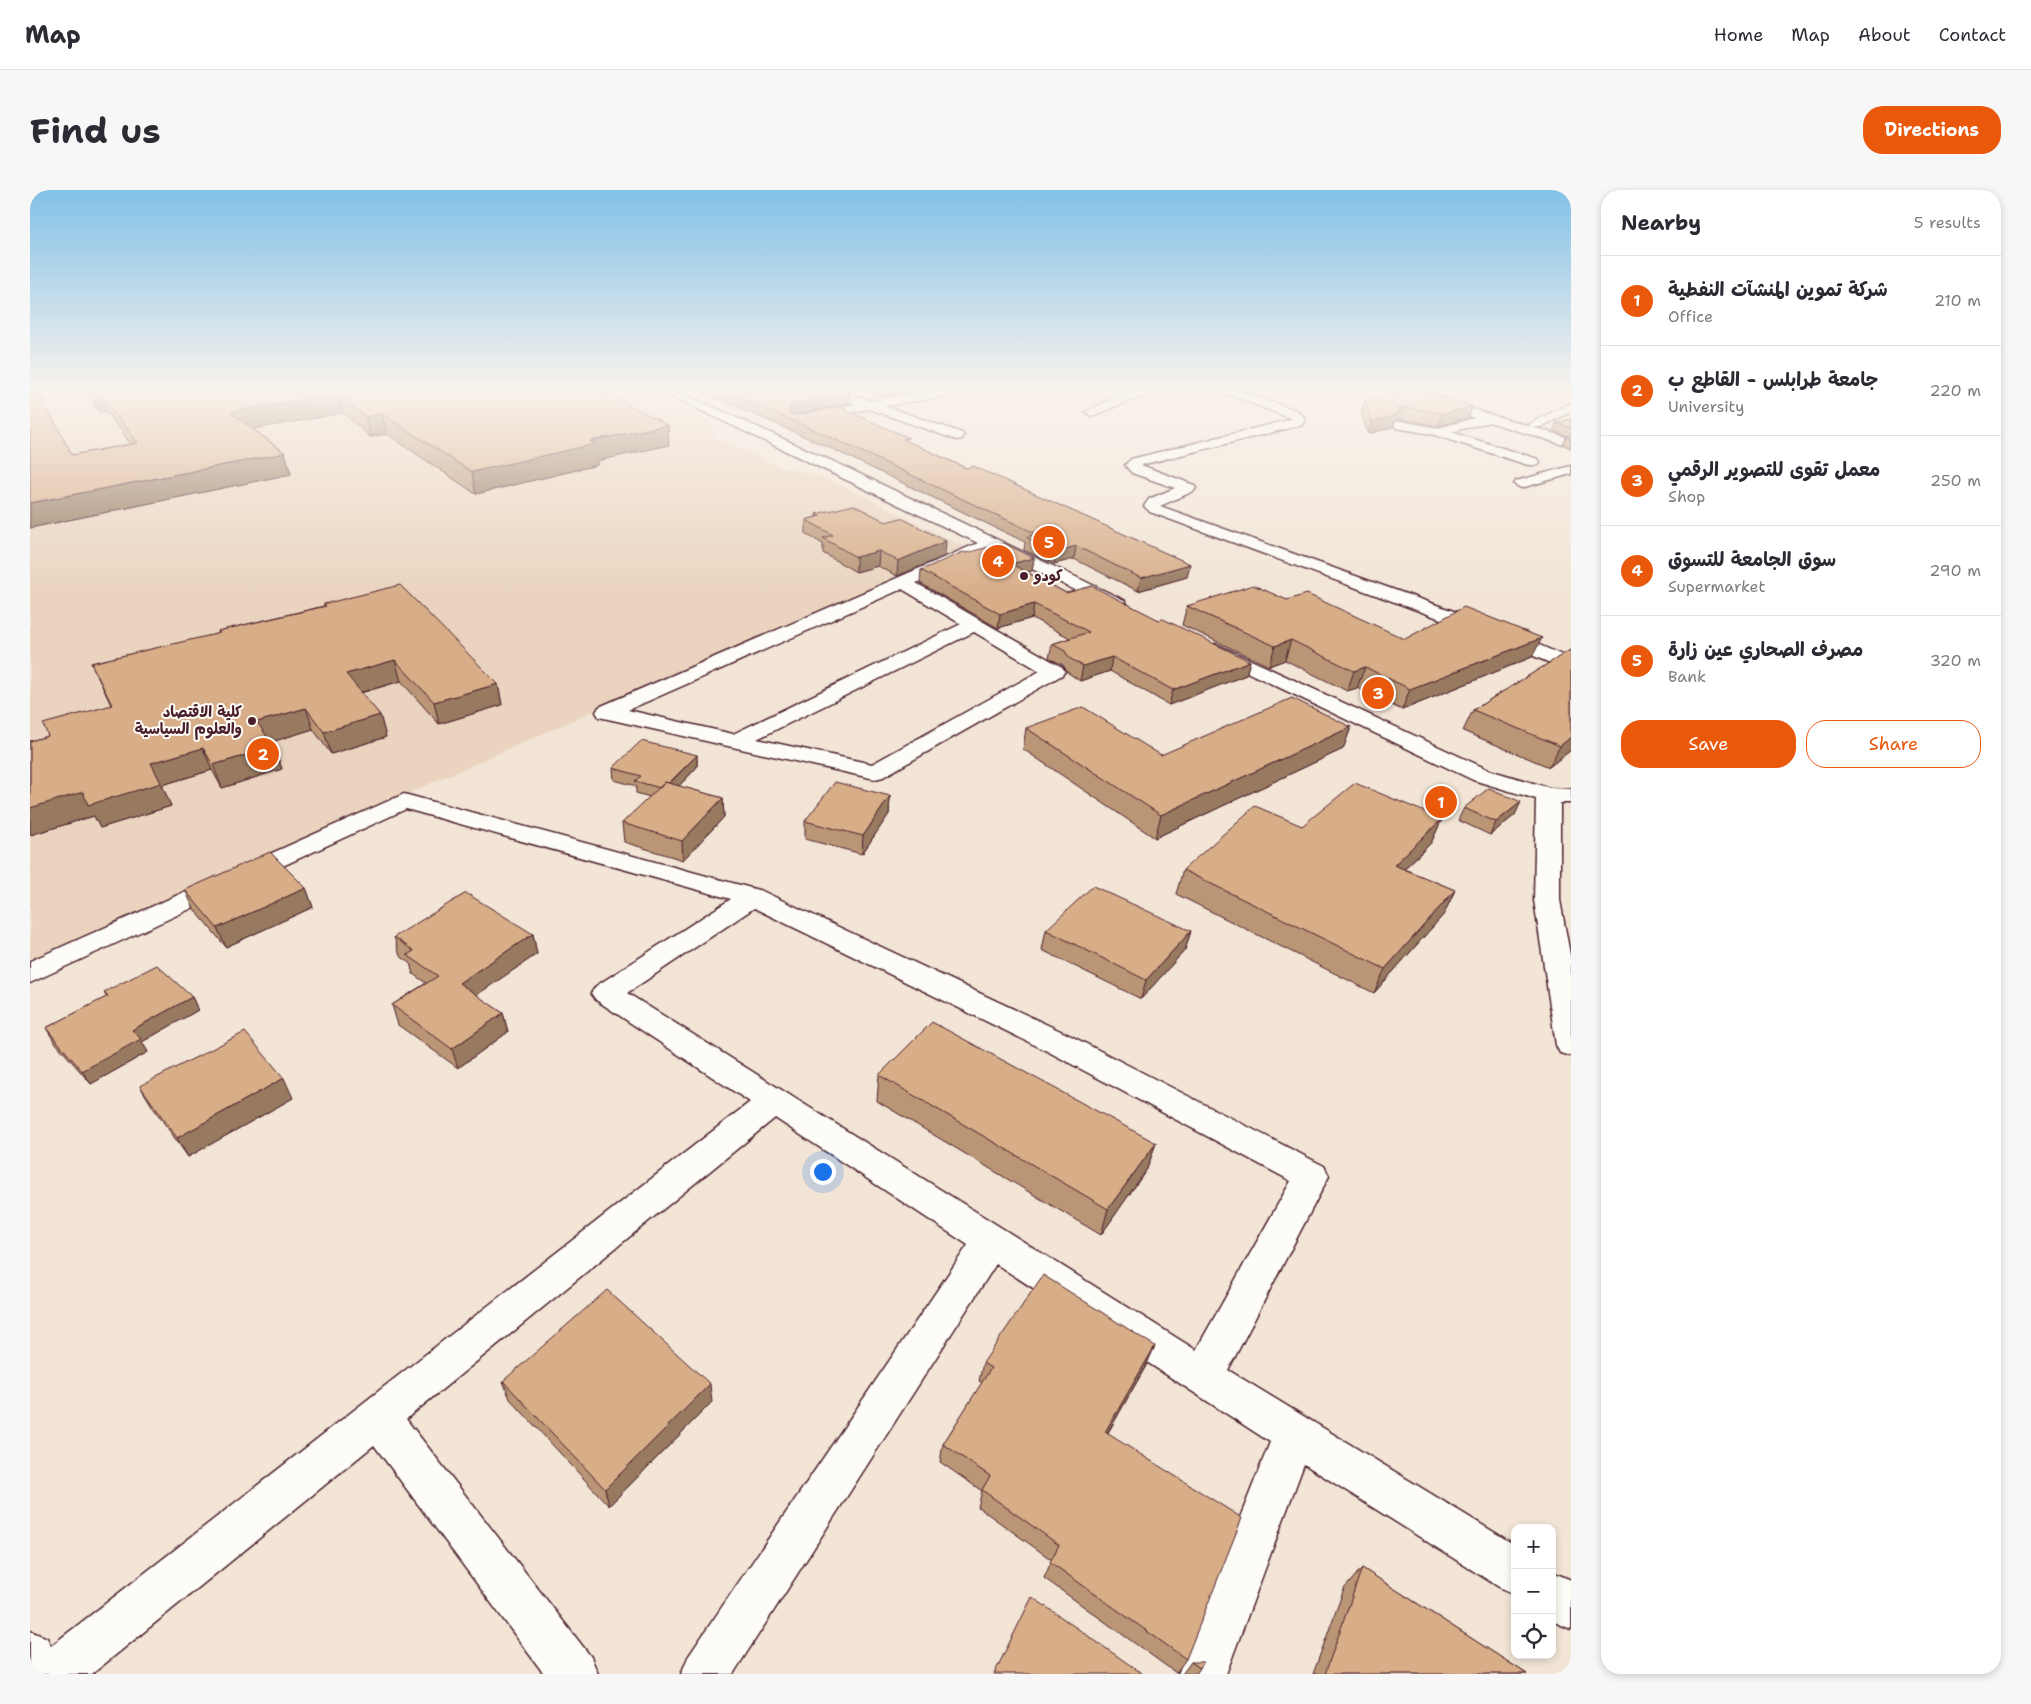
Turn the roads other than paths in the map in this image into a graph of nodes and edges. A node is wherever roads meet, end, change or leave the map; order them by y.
1 (810, 456) edge
2 (1159, 456) edge
3 (1515, 456) edge
4 (1533, 462) dead end
5 (1571, 470) edge
6 (1521, 484) dead end
7 (992, 543) junction
8 (902, 582) junction
9 (1133, 610) edge
10 (975, 624) junction
11 (1204, 644) edge
12 (1571, 666) edge
13 (735, 741) junction
14 (1560, 795) edge
15 (753, 897) junction
16 (30, 973) edge
17 (1571, 1045) edge
18 (774, 1101) junction
19 (991, 1241) junction
20 (1203, 1377) junction
21 (378, 1416) junction
22 (1294, 1434) junction
23 (1512, 1569) edge
24 (1556, 1597) edge
25 (1571, 1606) edge
26 (30, 1655) edge
27 (38, 1674) edge
28 (54, 1674) edge
29 (574, 1674) edge
30 (705, 1674) edge
31 (1202, 1674) edge

1 - 7 street
2 - 12 street
3 - 4 street
5 - 6 street
7 - 8 street
7 - 9 street
8 - 10 street
8 - 13 street
10 - 13 street
10 - 13 street
11 - 14 street
14 - 17 street
15 - 16 street
15 - 18 street
15 - 20 street
18 - 19 street
18 - 21 street
19 - 20 street
19 - 30 street
20 - 22 street
21 - 28 street
21 - 29 street
22 - 23 street
22 - 31 street
24 - 25 street
26 - 27 street

